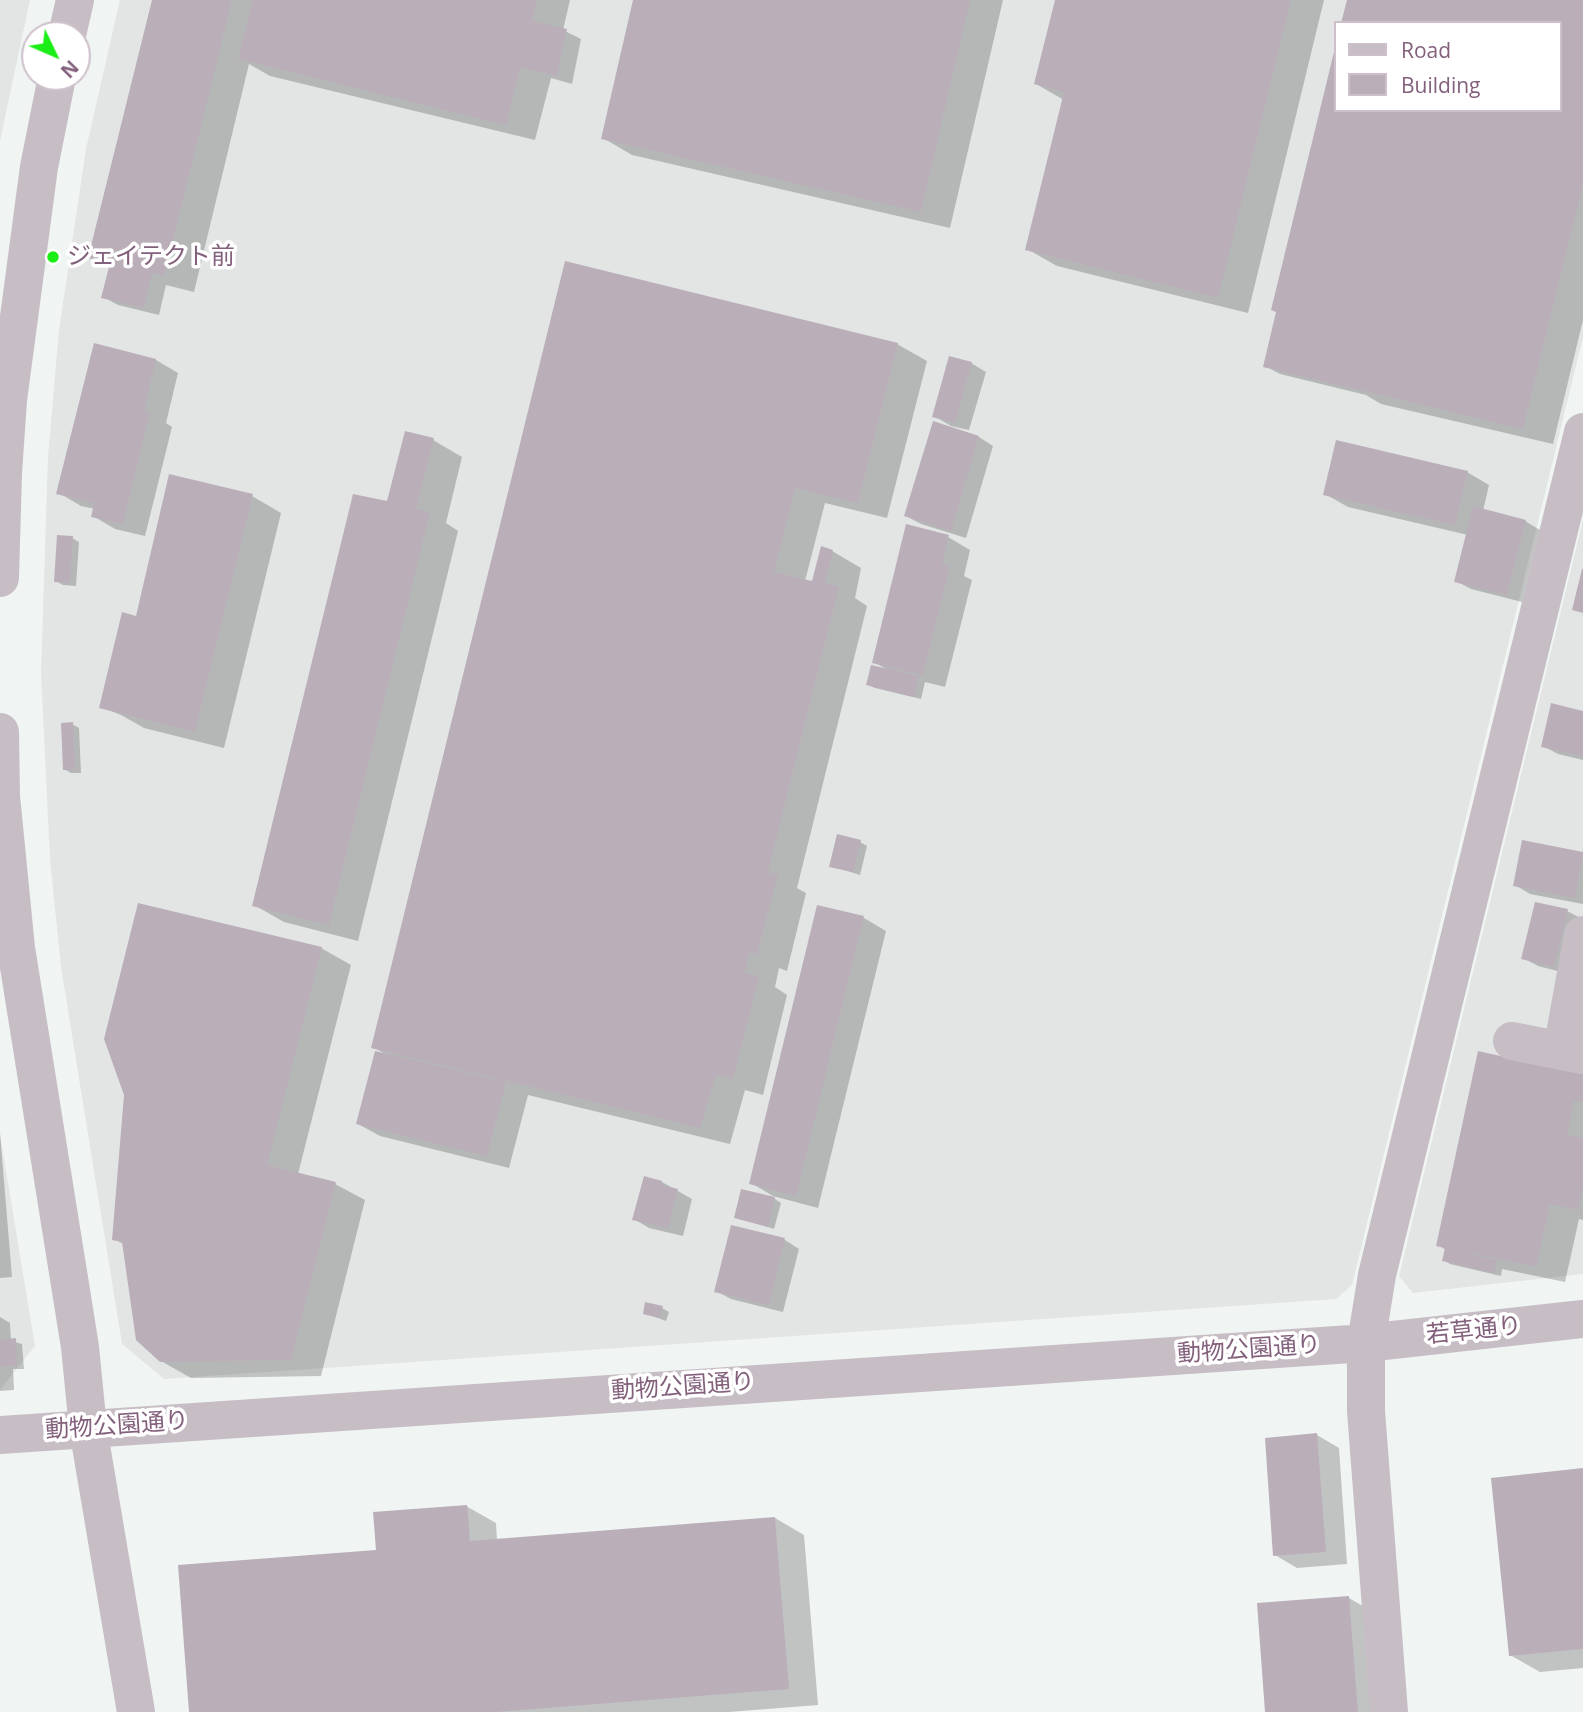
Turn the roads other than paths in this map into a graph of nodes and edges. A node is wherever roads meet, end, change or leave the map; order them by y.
1 (75, 0) edge
2 (70, 21) edge
3 (54, 91) edge
4 (1583, 432) edge
5 (0, 578) edge
6 (0, 732) edge
7 (1583, 935) edge
8 (1512, 1041) dead end
9 (1573, 1053) edge
10 (1583, 1319) edge
11 (1366, 1343) junction
12 (88, 1428) junction
13 (0, 1435) edge
14 (136, 1712) edge
15 (1390, 1712) edge

1 - 2 street
3 - 5 street
4 - 11 street
6 - 12 street
7 - 9 street
8 - 9 street
10 - 11 street, 若草通り
11 - 12 street, 動物公園通り
11 - 15 street
12 - 13 street, 動物公園通り
12 - 14 street

